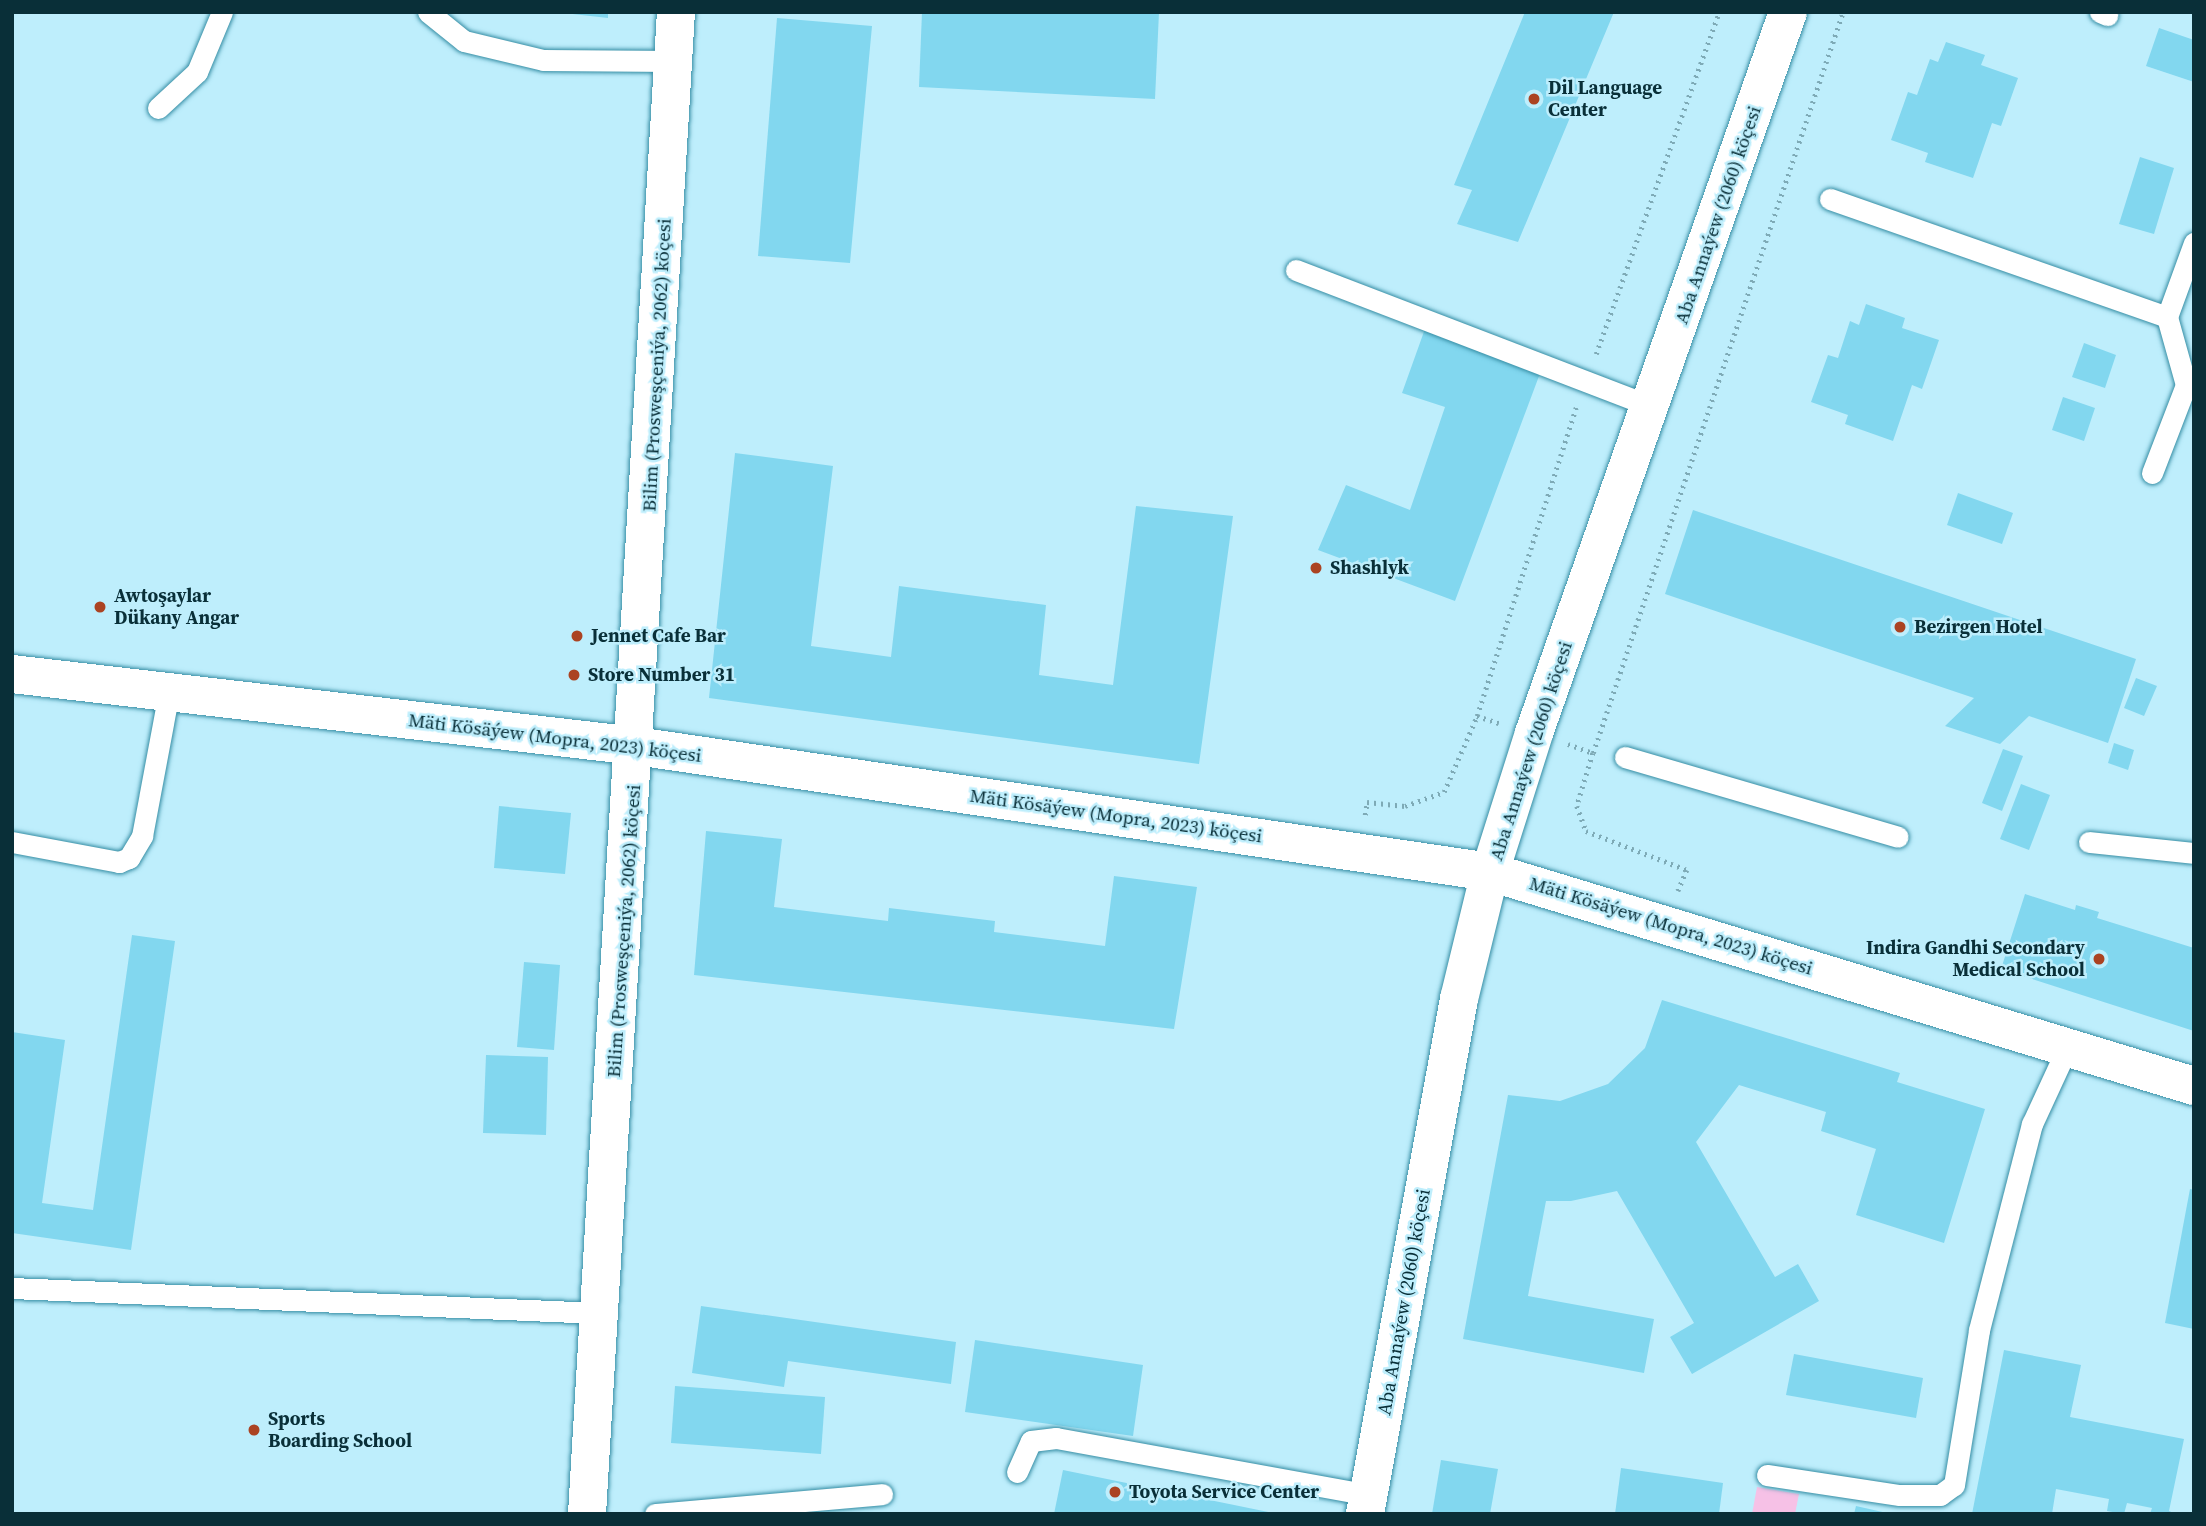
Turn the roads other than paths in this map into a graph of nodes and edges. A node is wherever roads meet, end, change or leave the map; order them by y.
1 (222, 12) edge
2 (428, 12) edge
3 (676, 12) edge
4 (1788, 12) edge
5 (674, 61) junction
6 (158, 108) dead end
7 (1830, 199) dead end
8 (2194, 243) edge
9 (1296, 270) dead end
10 (2167, 317) junction
11 (1652, 407) junction
12 (2152, 473) dead end
13 (12, 674) edge
14 (169, 692) junction
15 (636, 746) junction
16 (1625, 757) dead end
17 (1898, 837) dead end
18 (12, 842) edge
19 (2090, 842) dead end
20 (2194, 853) edge
21 (1490, 872) junction
22 (2068, 1046) junction
23 (2194, 1086) edge
24 (12, 1288) edge
25 (599, 1313) junction
26 (1017, 1472) dead end
27 (1767, 1475) dead end
28 (882, 1494) dead end
29 (1367, 1505) edge
30 (587, 1514) edge
31 (655, 1514) edge

1 - 6 lane
2 - 5 lane
3 - 5 street, Bilim (Prosweşçeniýa, 2062) köçesi
4 - 11 street, Aba Annaýew (2060) köçesi
5 - 15 street, Bilim (Prosweşçeniýa, 2062) köçesi
7 - 10 lane
8 - 10 lane
9 - 11 lane
10 - 12 lane
11 - 21 street, Aba Annaýew (2060) köçesi
13 - 14 street, Mäti Kösäýew (Mopra, 2023) köçesi
14 - 15 street, Mäti Kösäýew (Mopra, 2023) köçesi
14 - 18 lane
15 - 21 street, Mäti Kösäýew (Mopra, 2023) köçesi
15 - 25 street, Bilim (Prosweşçeniýa, 2062) köçesi
16 - 17 lane
19 - 20 lane
21 - 22 street, Mäti Kösäýew (Mopra, 2023) köçesi
21 - 29 street, Aba Annaýew (2060) köçesi
22 - 23 street, Mäti Kösäýew (Mopra, 2023) köçesi
22 - 27 lane
24 - 25 lane
25 - 30 street, Bilim (Prosweşçeniýa, 2062) köçesi
26 - 29 lane
28 - 31 lane

